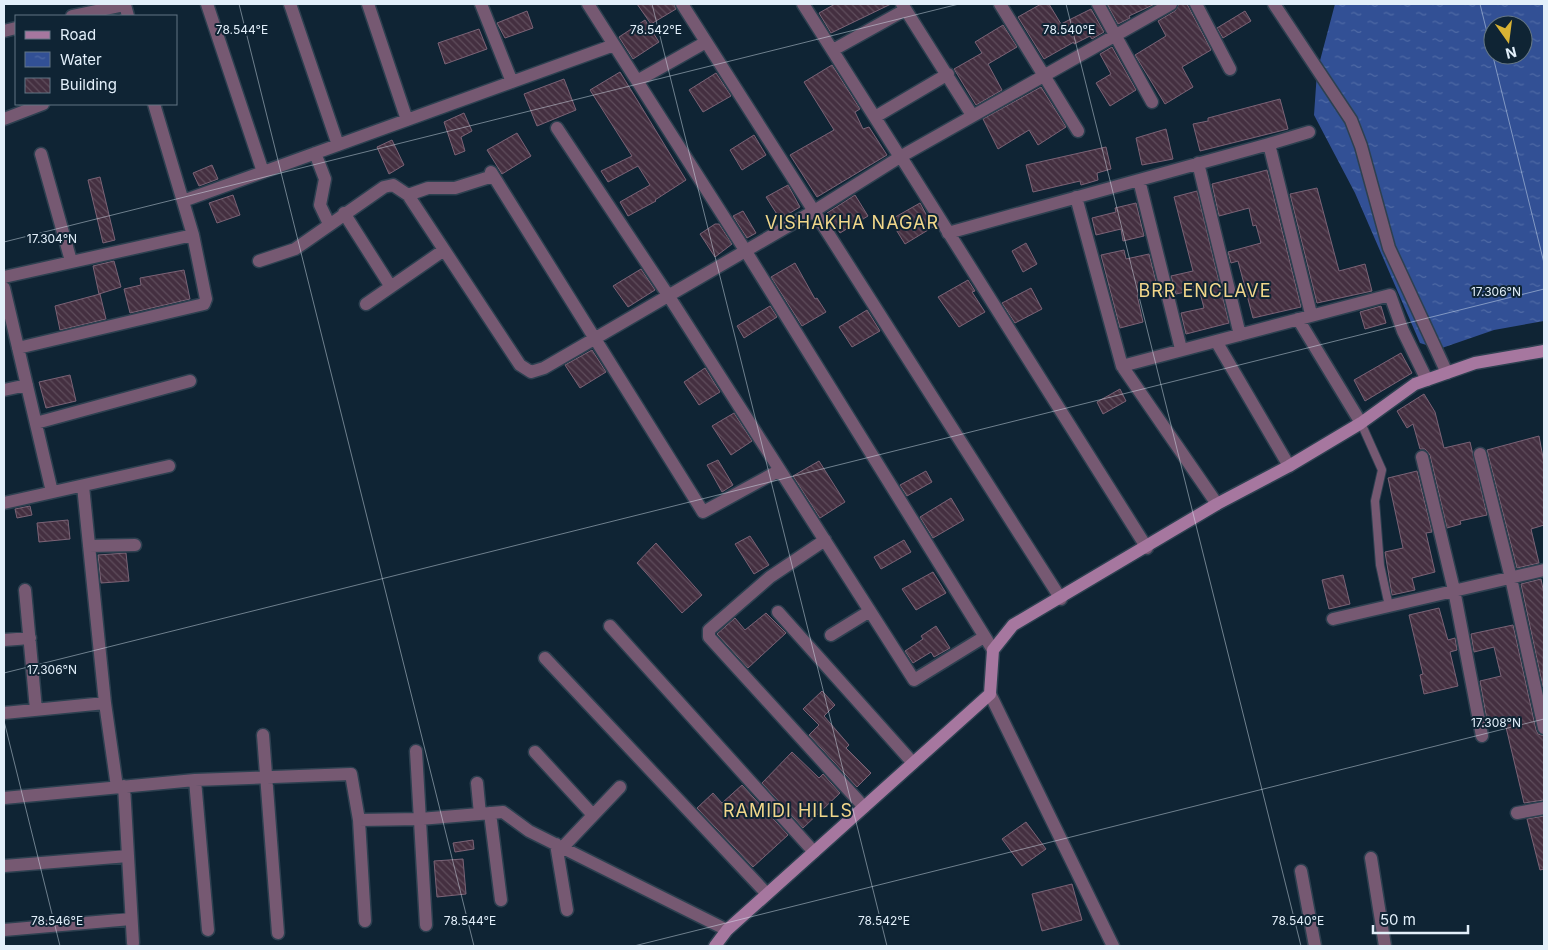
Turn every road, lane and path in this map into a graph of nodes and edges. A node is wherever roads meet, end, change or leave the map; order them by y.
1 (207, 4) edge
2 (290, 4) edge
3 (368, 4) edge
4 (481, 4) edge
5 (588, 4) edge
6 (682, 4) edge
7 (803, 4) edge
8 (1000, 4) edge
9 (1098, 4) edge
10 (1171, 4) edge
11 (1196, 4) edge
12 (1274, 4) edge
13 (126, 7) edge
14 (903, 7) edge
15 (78, 15) edge
16 (1116, 36) junction
17 (706, 42) junction
18 (614, 45) junction
19 (833, 50) junction
20 (1230, 69) dead end
21 (948, 74) junction
22 (1043, 76) junction
23 (637, 81) junction
24 (512, 82) junction
25 (1152, 102) dead end
26 (40, 105) edge
27 (154, 105) edge
28 (972, 115) junction
29 (875, 117) junction
30 (4, 119) edge
31 (408, 120) junction
32 (557, 128) dead end
33 (1078, 131) dead end
34 (1310, 132) dead end
35 (1269, 144) junction
36 (338, 145) junction
37 (315, 153) junction
38 (41, 154) dead end
39 (900, 157) junction
40 (1198, 163) junction
41 (264, 172) junction
42 (1139, 180) junction
43 (408, 195) junction
44 (1076, 197) junction
45 (183, 201) junction
46 (814, 211) junction
47 (344, 213) junction
48 (329, 224) junction
49 (948, 233) junction
50 (193, 235) junction
51 (444, 250) junction
52 (745, 250) junction
53 (71, 261) junction
54 (259, 261) dead end
55 (4, 276) edge
56 (391, 287) junction
57 (4, 288) edge
58 (668, 295) junction
59 (366, 304) dead end
60 (1311, 314) junction
61 (1298, 319) junction
62 (1240, 336) junction
63 (594, 339) junction
64 (1216, 341) junction
65 (18, 348) junction
66 (1182, 349) junction
67 (1544, 351) edge
68 (1122, 366) junction
69 (1447, 373) junction
70 (1427, 380) junction
71 (190, 381) dead end
72 (27, 386) junction
73 (4, 390) edge
74 (36, 423) junction
75 (1361, 423) junction
76 (1480, 454) dead end
77 (1422, 457) dead end
78 (169, 466) dead end
79 (1290, 466) junction
80 (780, 470) junction
81 (83, 486) junction
82 (52, 492) junction
83 (4, 503) edge
84 (1217, 504) junction
85 (825, 540) junction
86 (135, 545) dead end
87 (89, 546) junction
88 (1147, 548) junction
89 (1544, 570) edge
90 (1511, 578) junction
91 (25, 590) dead end
92 (1454, 590) junction
93 (1061, 599) junction
94 (1389, 606) junction
95 (870, 611) junction
96 (778, 612) dead end
97 (1333, 619) dead end
98 (610, 626) dead end
99 (831, 635) dead end
100 (984, 637) junction
101 (30, 638) junction
102 (4, 640) edge
103 (992, 650) junction
104 (545, 658) dead end
105 (990, 694) junction
106 (105, 703) junction
107 (36, 710) junction
108 (4, 713) edge
109 (1544, 728) edge
110 (263, 735) dead end
111 (1482, 736) dead end
112 (416, 752) dead end
113 (534, 752) dead end
114 (913, 763) junction
115 (266, 777) junction
116 (195, 780) junction
117 (477, 783) dead end
118 (120, 786) junction
119 (620, 787) dead end
120 (4, 798) edge
121 (864, 807) junction
122 (1544, 808) edge
123 (1517, 813) dead end
124 (485, 814) junction
125 (593, 815) junction
126 (359, 820) junction
127 (420, 820) junction
128 (560, 846) junction
129 (814, 852) junction
130 (128, 856) junction
131 (1371, 858) dead end
132 (4, 866) edge
133 (1300, 871) dead end
134 (767, 894) junction
135 (500, 900) dead end
136 (567, 910) dead end
137 (131, 919) junction
138 (365, 921) dead end
139 (426, 925) dead end
140 (4, 930) edge
141 (208, 930) dead end
142 (728, 930) junction
143 (278, 933) dead end
144 (133, 943) dead end
145 (715, 946) edge
146 (1113, 946) edge
147 (1315, 946) edge
148 (1385, 946) edge

1 - 41 street
2 - 36 street
3 - 31 street
4 - 24 street
5 - 18 street
6 - 17 street
7 - 19 street
8 - 22 street
9 - 16 street
10 - 16 street
11 - 20 street
12 - 69 street
13 - 15 street
14 - 19 street
14 - 21 street
16 - 22 street
16 - 25 street
17 - 23 street
17 - 46 street
18 - 23 street
18 - 24 street
19 - 29 street
21 - 28 street
21 - 29 street
22 - 28 street
22 - 33 street
23 - 52 street
24 - 31 street
26 - 30 street
27 - 45 street
28 - 39 street
29 - 39 street
31 - 36 street
32 - 58 street
34 - 35 street
35 - 40 street
35 - 60 street
36 - 37 street
37 - 41 street
37 - 48 street
38 - 53 street
39 - 46 street
39 - 49 street
40 - 42 street
40 - 62 street
41 - 45 street
42 - 44 street
42 - 66 street
43 - 47 street
43 - 51 street
43 - 63 street
44 - 49 street
44 - 68 street
45 - 50 street
46 - 52 street
46 - 93 street
47 - 48 street
47 - 56 street
48 - 54 street
49 - 88 street
50 - 53 street
50 - 65 street
51 - 56 street
51 - 63 street
52 - 58 street
52 - 100 street
53 - 55 street
56 - 59 street
57 - 65 street
58 - 63 street
58 - 80 street
60 - 61 street
60 - 70 street
61 - 62 street
61 - 75 street
62 - 64 street
63 - 80 street
64 - 66 street
64 - 79 street
65 - 72 street
66 - 68 street
67 - 69 street
68 - 84 street
69 - 70 street
70 - 75 street
71 - 74 street
72 - 73 street
72 - 74 street
74 - 82 street
75 - 79 street
75 - 94 lane
76 - 90 street
77 - 92 street
78 - 81 street
79 - 84 street
80 - 85 street
81 - 82 street
81 - 87 street
82 - 83 street
84 - 88 street
85 - 95 street
85 - 121 street
86 - 87 street
87 - 106 street
88 - 93 street
89 - 90 street
90 - 92 street
90 - 109 street
91 - 101 street
92 - 94 street
92 - 111 street
93 - 103 street
94 - 97 street
95 - 99 street
95 - 100 street
96 - 114 street
98 - 129 street
100 - 103 street
101 - 102 street
101 - 107 street
103 - 105 street
104 - 134 street
105 - 114 street
105 - 146 street
106 - 107 street
106 - 118 street
107 - 108 street
110 - 115 street
112 - 127 street
113 - 125 street
114 - 121 street
115 - 116 street
115 - 126 street
115 - 143 street
116 - 118 street
116 - 141 street
117 - 124 street
118 - 120 street
118 - 130 street
119 - 125 street
121 - 129 street
122 - 123 street
124 - 127 street
124 - 128 street
124 - 135 street
125 - 128 street
126 - 127 street
126 - 138 street
127 - 139 street
128 - 136 street
128 - 142 street
129 - 134 street
130 - 132 street
130 - 137 street
131 - 148 street
133 - 147 street
134 - 142 street
137 - 140 street
137 - 144 street
142 - 145 street

